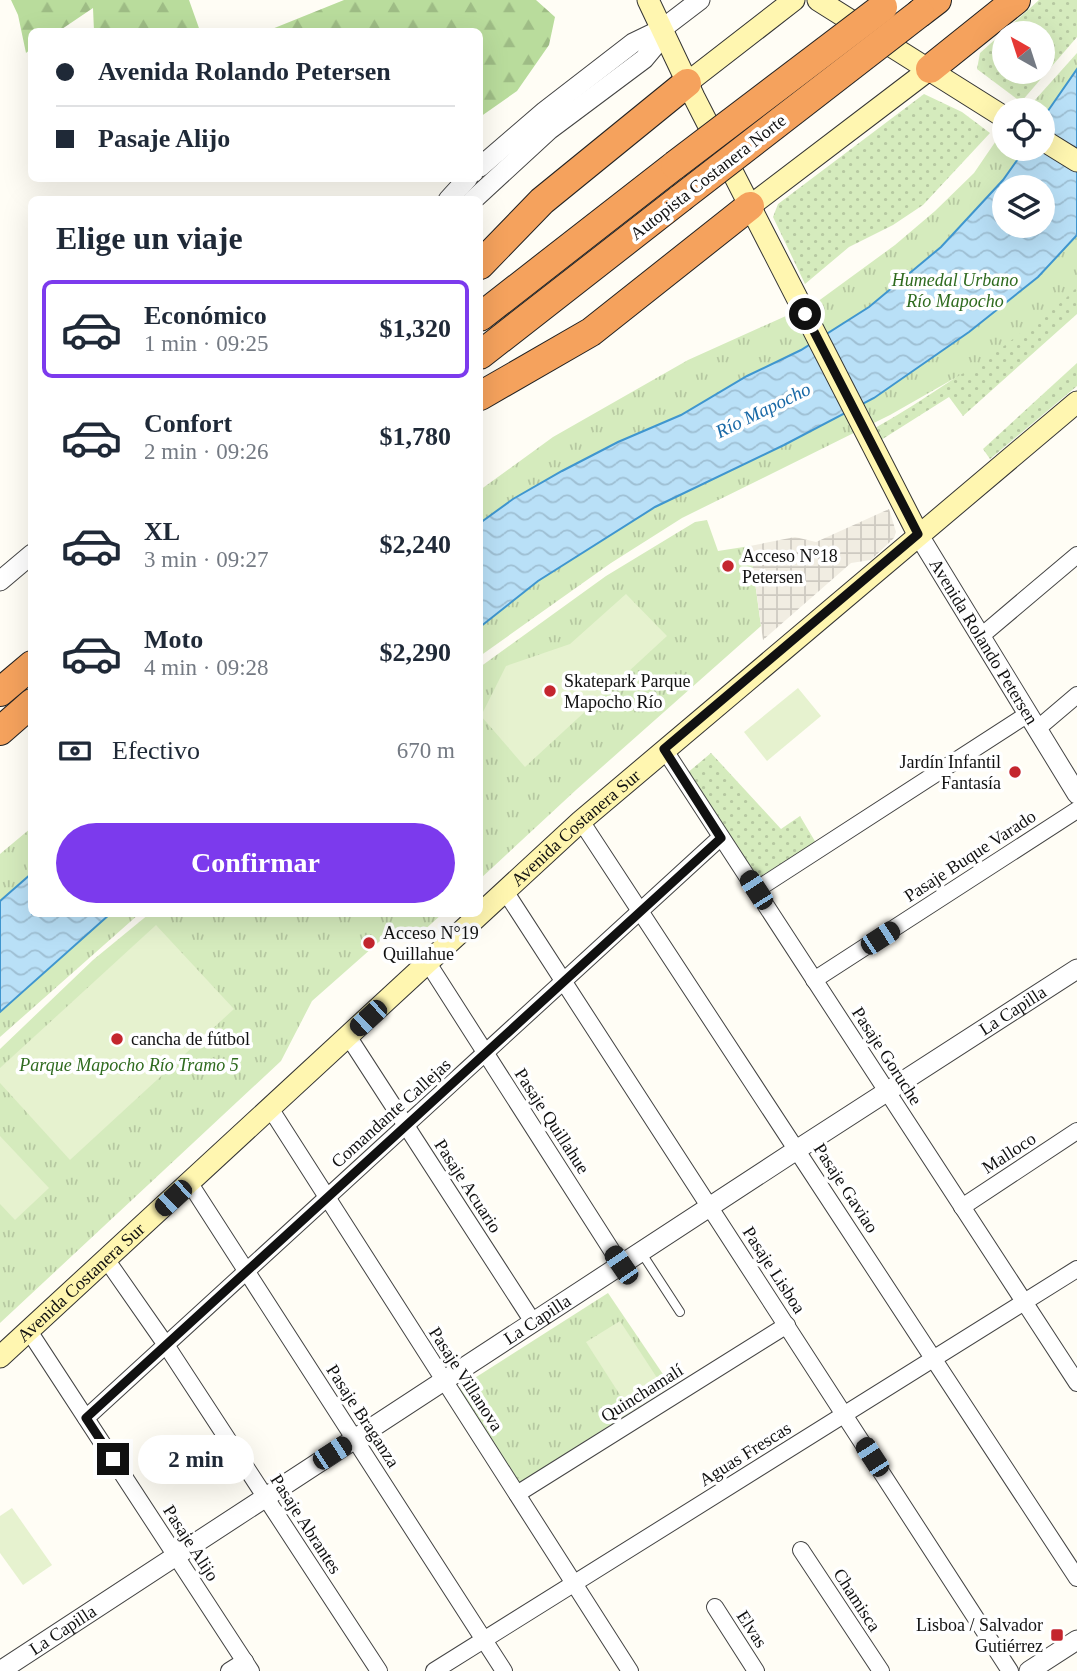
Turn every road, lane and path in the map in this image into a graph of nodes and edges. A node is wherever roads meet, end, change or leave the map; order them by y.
1 (648, 0) edge
2 (700, 0) edge
3 (794, 0) edge
4 (818, 0) edge
5 (1016, 0) edge
6 (887, 3) edge
7 (928, 7) edge
8 (662, 29) junction
9 (930, 69) junction
10 (687, 83) junction
11 (992, 109) edge
12 (1055, 148) edge
13 (1077, 161) edge
14 (483, 164) edge
15 (465, 182) edge
16 (452, 196) edge
17 (477, 196) edge
18 (750, 206) junction
19 (483, 262) edge
20 (483, 315) edge
21 (483, 353) edge
22 (483, 394) edge
23 (1077, 402) edge
24 (918, 534) junction
25 (1077, 555) edge
26 (28, 557) edge
27 (0, 581) edge
28 (980, 637) junction
29 (28, 668) edge
30 (0, 692) edge
31 (1077, 695) edge
32 (28, 707) edge
33 (1032, 722) junction
34 (0, 731) edge
35 (664, 749) junction
36 (1077, 794) edge
37 (1077, 810) edge
38 (582, 821) junction
39 (721, 838) junction
40 (756, 890) junction
41 (505, 891) junction
42 (642, 910) junction
43 (483, 912) edge
44 (477, 917) edge
45 (428, 963) junction
46 (1077, 969) edge
47 (814, 980) junction
48 (564, 981) junction
49 (348, 1036) junction
50 (486, 1053) junction
51 (887, 1091) junction
52 (270, 1108) junction
53 (406, 1125) junction
54 (1077, 1131) edge
55 (798, 1149) junction
56 (189, 1182) junction
57 (328, 1197) junction
58 (710, 1206) junction
59 (962, 1206) junction
60 (641, 1252) junction
61 (106, 1259) junction
62 (621, 1265) junction
63 (1077, 1269) edge
64 (246, 1271) junction
65 (1024, 1303) junction
66 (680, 1312) dead end
67 (533, 1322) junction
68 (787, 1325) junction
69 (29, 1331) junction
70 (166, 1345) junction
71 (0, 1357) edge
72 (934, 1359) junction
73 (444, 1380) junction
74 (1077, 1383) edge
75 (845, 1415) junction
76 (86, 1418) junction
77 (355, 1439) junction
78 (517, 1494) junction
79 (266, 1497) junction
80 (802, 1550) dead end
81 (177, 1555) junction
82 (1077, 1578) edge
83 (574, 1584) junction
84 (715, 1608) dead end
85 (484, 1640) junction
86 (1077, 1640) edge
87 (248, 1666) edge
88 (0, 1671) edge
89 (229, 1671) edge
90 (379, 1671) edge
91 (434, 1671) edge
92 (504, 1671) edge
93 (630, 1671) edge
94 (756, 1671) edge
95 (881, 1671) edge
96 (1010, 1671) edge
97 (1029, 1671) edge

1 - 8 main road, Avenida Rolando Petersen
2 - 8 street
3 - 10 main road
4 - 9 main road
5 - 9 highway
6 - 20 highway, Autopista Costanera Norte, bridge
7 - 21 highway, Autopista Costanera Norte, bridge
8 - 10 main road, Avenida Rolando Petersen
8 - 14 street
8 - 17 street
9 - 11 main road
9 - 18 main road
10 - 18 main road, Avenida Rolando Petersen
10 - 19 highway
12 - 13 main road
15 - 16 street
18 - 22 highway
18 - 24 main road, Avenida Rolando Petersen
23 - 24 main road, Avenida Costanera Sur
24 - 28 street, Avenida Rolando Petersen
24 - 35 main road, Avenida Costanera Sur
25 - 28 street
26 - 27 street
28 - 33 street, Avenida Rolando Petersen
29 - 30 highway
31 - 33 street
32 - 34 highway
33 - 36 street, Avenida Rolando Petersen
33 - 40 street
35 - 38 main road, Avenida Costanera Sur
35 - 39 street, Pasaje Goruche
37 - 47 street, Pasaje Buque Varado
38 - 41 main road, Avenida Costanera Sur
38 - 42 street, Pasaje Gaviao
39 - 40 street, Pasaje Goruche
39 - 42 street, Comandante Callejas
40 - 47 street, Pasaje Goruche
41 - 43 main road, Avenida Costanera Sur
41 - 48 street, Pasaje Lisboa
42 - 48 street, Comandante Callejas
42 - 55 street, Pasaje Gaviao
44 - 45 main road, Avenida Costanera Sur
45 - 49 main road, Avenida Costanera Sur
45 - 50 street, Pasaje Quillahue
46 - 51 street, La Capilla
47 - 51 street, Pasaje Goruche
48 - 50 street, Comandante Callejas
48 - 58 street, Pasaje Lisboa
49 - 52 main road, Avenida Costanera Sur
49 - 53 street, Pasaje Acuario
50 - 53 street, Comandante Callejas
50 - 62 street, Pasaje Quillahue
51 - 55 street, La Capilla
51 - 59 street, Pasaje Goruche
52 - 56 main road, Avenida Costanera Sur
52 - 57 street, Pasaje Villanova
53 - 57 street, Comandante Callejas
53 - 67 street, Pasaje Acuario
54 - 59 street, Malloco
55 - 58 street, La Capilla
55 - 72 street, Pasaje Gaviao
56 - 61 main road, Avenida Costanera Sur
56 - 64 street, Pasaje Braganza
57 - 64 street, Comandante Callejas
57 - 73 street, Pasaje Villanova
58 - 60 street, La Capilla
58 - 68 street, Pasaje Lisboa
59 - 65 street, Pasaje Goruche
60 - 62 street, La Capilla
60 - 66 lane
61 - 69 main road, Avenida Costanera Sur
61 - 70 street, Pasaje Abrantes
62 - 67 street, La Capilla
63 - 65 street, Aguas Frescas
64 - 70 street, Comandante Callejas
64 - 77 street, Pasaje Braganza
65 - 72 street, Aguas Frescas
65 - 74 street, Pasaje Goruche
67 - 73 street, La Capilla
68 - 75 street, Pasaje Lisboa
68 - 78 street, Quinchamalí
69 - 71 main road, Avenida Costanera Sur
69 - 76 street, Pasaje Alijo
70 - 76 street, Comandante Callejas
70 - 79 street, Pasaje Abrantes
72 - 75 street, Aguas Frescas
72 - 82 street, Pasaje Gaviao
73 - 77 street, La Capilla
73 - 78 street, Pasaje Villanova
75 - 83 street, Aguas Frescas
75 - 96 street, Pasaje Lisboa
76 - 81 street, Pasaje Alijo
77 - 79 street, La Capilla
77 - 85 street, Pasaje Braganza
78 - 83 street, Pasaje Villanova
79 - 81 street, La Capilla
79 - 90 street, Pasaje Abrantes
80 - 95 street, Chamisca
81 - 87 street, Pasaje Alijo
81 - 88 street, La Capilla
83 - 85 street, Aguas Frescas
83 - 93 street, Pasaje Villanova
84 - 94 street, Elvas
85 - 91 street, Aguas Frescas
85 - 92 street, Pasaje Braganza
86 - 97 street
87 - 89 street

